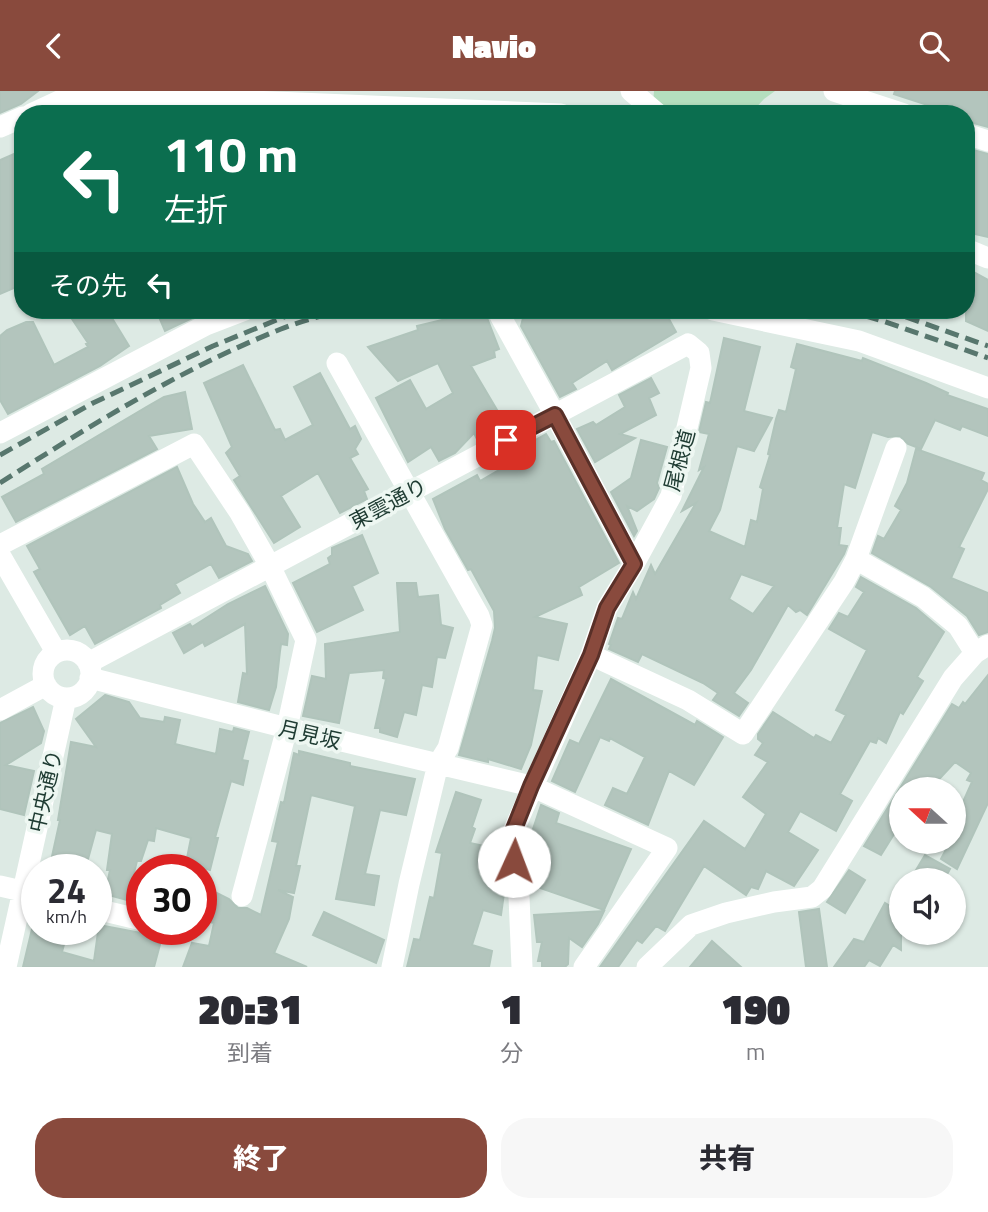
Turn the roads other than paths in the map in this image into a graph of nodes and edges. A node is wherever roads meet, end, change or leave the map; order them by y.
1 (631, 91) edge
2 (834, 91) edge
3 (57, 96) edge
4 (346, 105) edge
5 (647, 105) edge
6 (877, 105) edge
7 (224, 319) edge
8 (502, 319) edge
9 (755, 319) edge
10 (688, 344) joint
11 (337, 363) dead end
12 (988, 388) edge
13 (555, 415) junction
14 (0, 433) edge
15 (896, 448) dead end
16 (408, 492) junction
17 (0, 545) edge
18 (0, 555) edge
19 (856, 559) junction
20 (634, 564) junction
21 (270, 566) junction
22 (981, 649) edge
23 (56, 652) junction
24 (591, 655) junction
25 (89, 670) junction
26 (46, 685) junction
27 (66, 698) junction
28 (0, 710) edge
29 (287, 729) junction
30 (438, 764) junction
31 (531, 786) junction
32 (37, 854) edge
33 (0, 886) edge
34 (21, 891) edge
35 (242, 896) dead end
36 (21, 921) edge
37 (6, 967) edge
38 (392, 967) edge
39 (522, 967) edge
40 (584, 967) edge
41 (647, 967) edge

1 - 5 street
2 - 6 street
3 - 4 street
7 - 14 street
8 - 13 street
9 - 12 street
10 - 13 street, 東雲通り
10 - 20 street, 尾根道
11 - 16 street
13 - 16 street, 東雲通り
13 - 20 street
15 - 19 street
16 - 21 street, 東雲通り
16 - 30 street
17 - 21 street
18 - 23 street
19 - 22 street
19 - 24 street
20 - 24 street, 尾根道
21 - 25 street, 東雲通り
21 - 29 street
22 - 41 street
23 - 25 street
23 - 26 street
24 - 31 street, 尾根道
25 - 27 street
25 - 29 street, 月見坂
26 - 27 street
26 - 28 street
27 - 32 street, 中央通り
29 - 30 street, 月見坂
29 - 35 street
30 - 31 street, 月見坂
30 - 38 street
31 - 39 street, 尾根道
31 - 40 street, 月見坂
33 - 34 street
36 - 37 street, 中央通り

